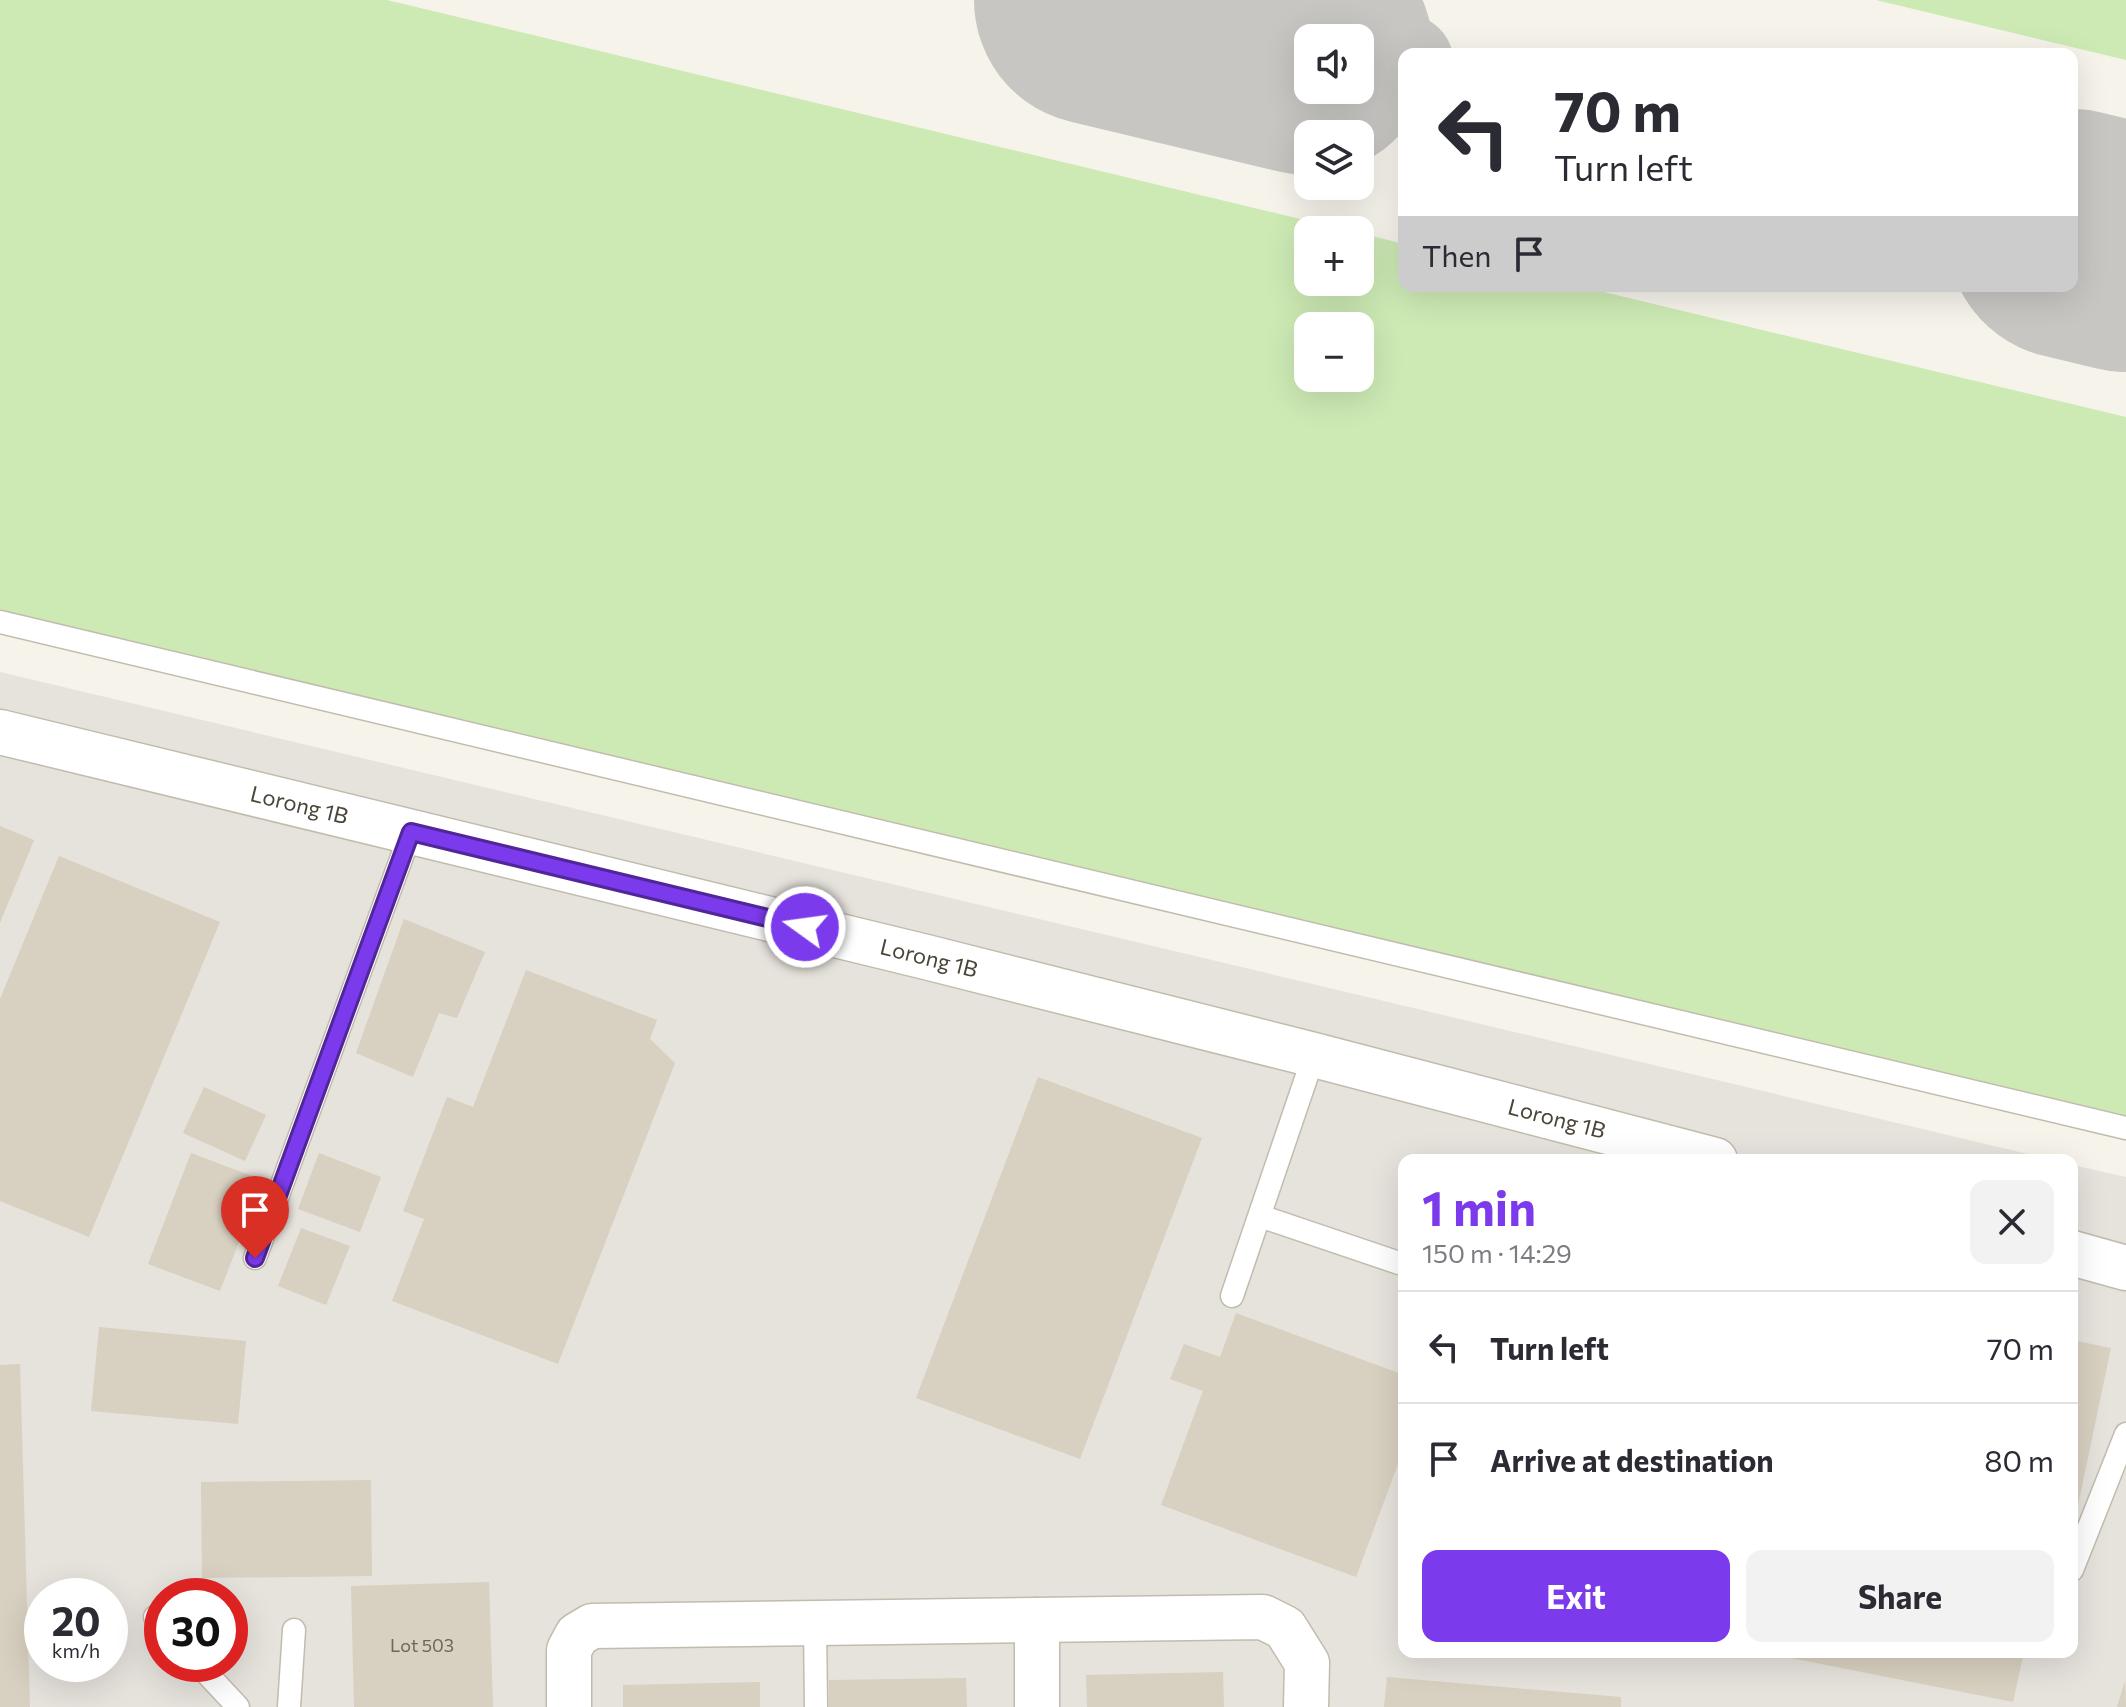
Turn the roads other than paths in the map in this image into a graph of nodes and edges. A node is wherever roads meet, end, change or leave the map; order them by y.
1 (0, 622) edge
2 (0, 732) edge
3 (411, 832) junction
4 (1314, 1055) junction
5 (2126, 1128) edge
6 (1692, 1154) edge
7 (1260, 1216) junction
8 (2078, 1255) edge
9 (255, 1258) dead end
10 (1398, 1263) edge
11 (2126, 1268) edge
12 (1232, 1296) dead end
13 (2126, 1434) edge
14 (2078, 1555) edge
15 (1037, 1620) junction
16 (815, 1623) junction
17 (294, 1630) dead end
18 (215, 1682) edge
19 (238, 1707) edge
20 (289, 1707) edge
21 (569, 1707) edge
22 (816, 1707) edge
23 (1037, 1707) edge
24 (1306, 1707) edge

1 - 5 lane
2 - 3 street, Lorong 1B
3 - 4 street, Lorong 1B
3 - 9 lane
4 - 6 street, Lorong 1B
4 - 7 lane
7 - 10 lane
7 - 12 lane
8 - 11 street
13 - 14 lane
15 - 16 street
15 - 23 street
15 - 24 street
16 - 21 street
16 - 22 lane
17 - 20 lane
18 - 19 lane

